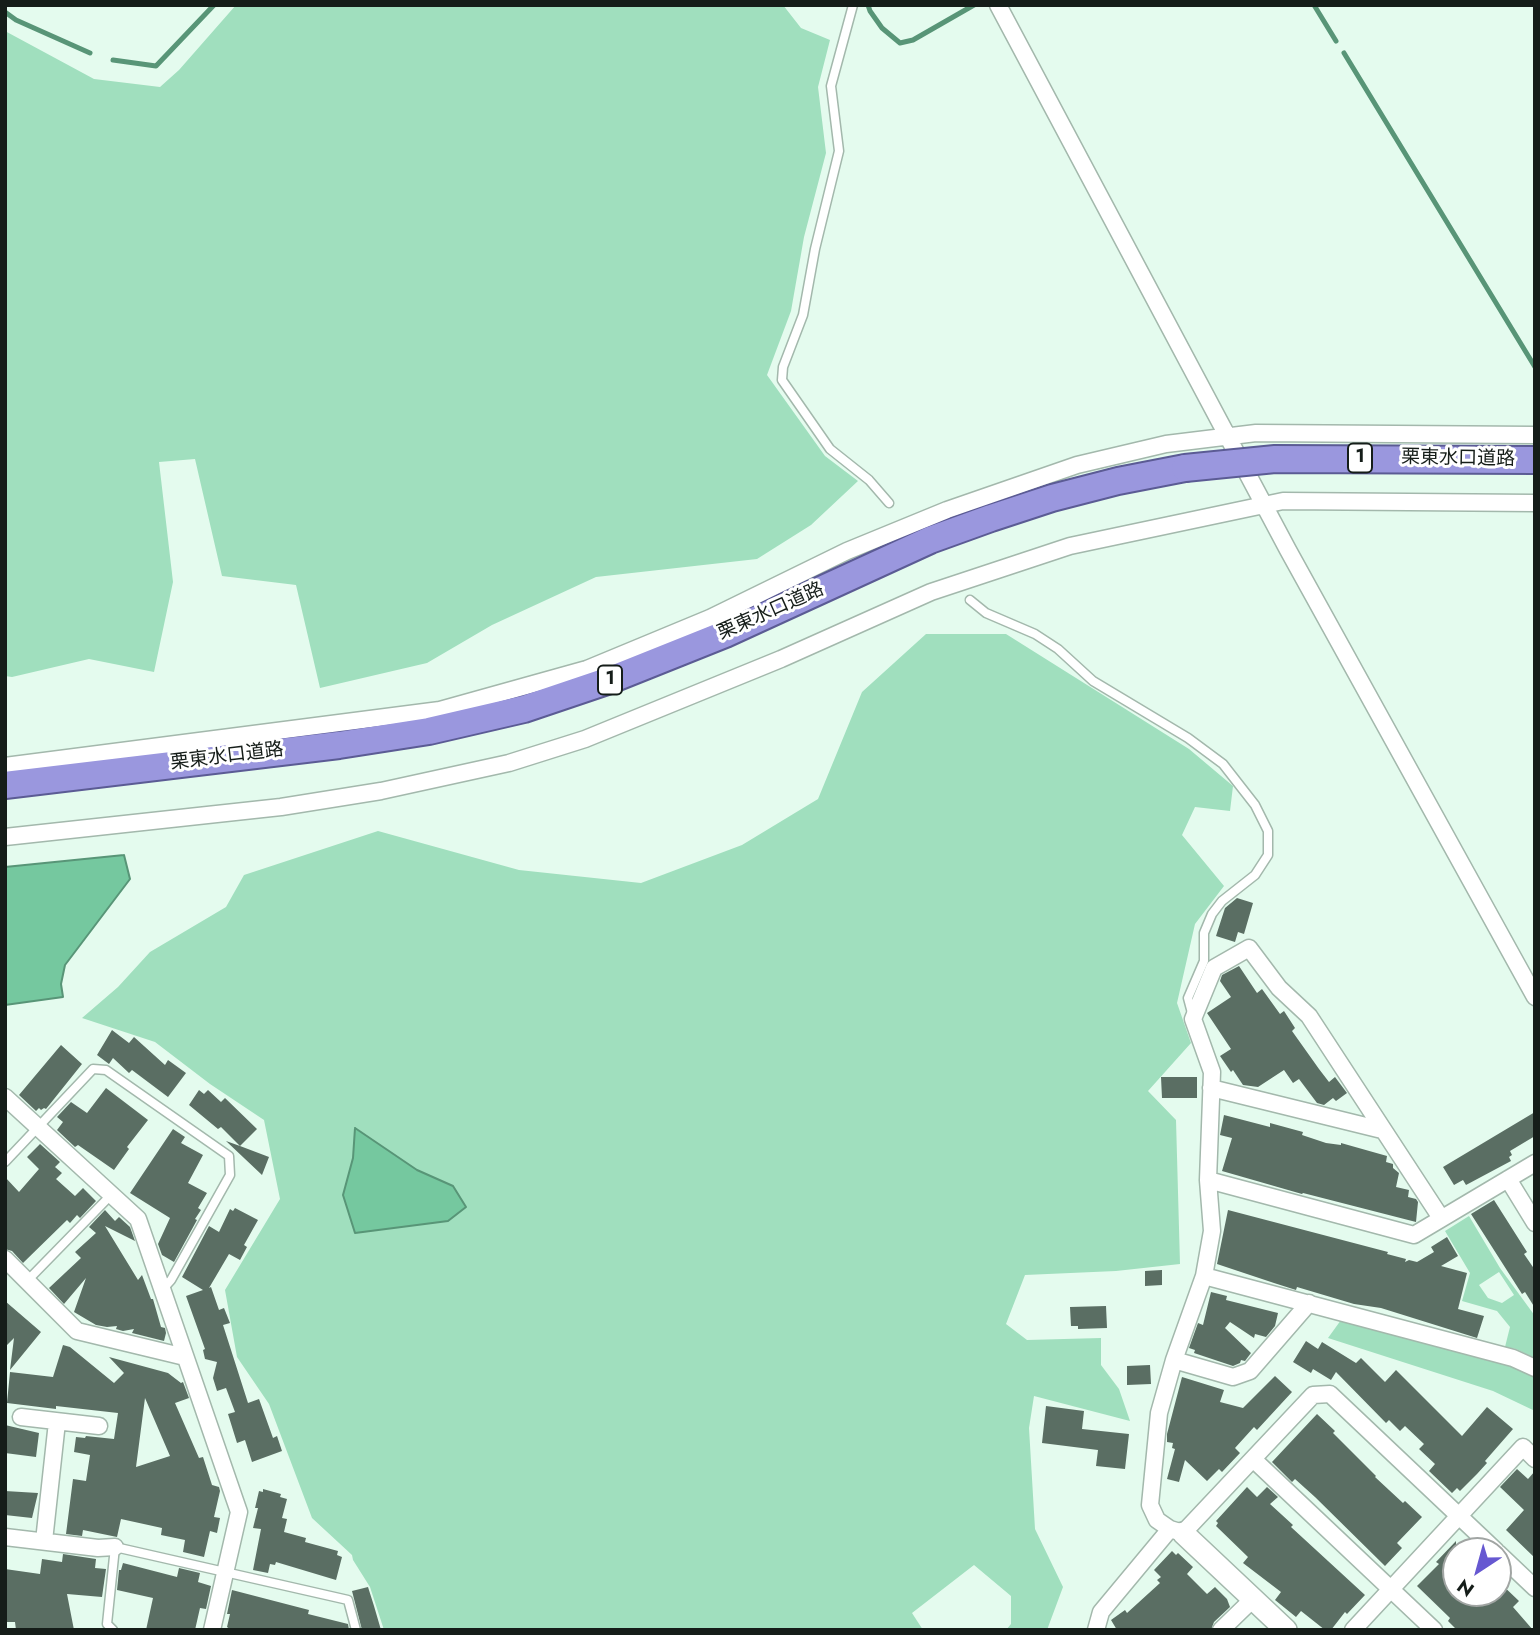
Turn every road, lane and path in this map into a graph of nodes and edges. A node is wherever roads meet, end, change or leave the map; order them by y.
1 (853, 5) edge
2 (998, 5) edge
3 (1535, 435) edge
4 (1228, 437) junction
5 (1535, 460) edge
6 (889, 503) dead end
7 (1535, 503) edge
8 (1264, 504) junction
9 (970, 600) dead end
10 (5, 766) edge
11 (5, 785) edge
12 (5, 837) edge
13 (1535, 997) edge
14 (1193, 1019) junction
15 (1211, 1088) junction
16 (5, 1097) edge
17 (38, 1126) junction
18 (1381, 1130) junction
19 (5, 1162) edge
20 (1535, 1163) edge
21 (1508, 1179) junction
22 (1208, 1180) junction
23 (111, 1195) junction
24 (1441, 1218) junction
25 (1535, 1223) edge
26 (5, 1259) edge
27 (1204, 1276) junction
28 (27, 1281) junction
29 (162, 1290) junction
30 (1309, 1303) junction
31 (185, 1357) junction
32 (1174, 1360) junction
33 (1535, 1368) edge
34 (21, 1417) dead end
35 (57, 1422) junction
36 (99, 1426) dead end
37 (1253, 1459) junction
38 (1535, 1459) edge
39 (1459, 1516) junction
40 (1177, 1531) junction
41 (5, 1537) edge
42 (1481, 1537) edge
43 (44, 1541) junction
44 (114, 1547) junction
45 (1512, 1566) edge
46 (225, 1570) junction
47 (1535, 1588) edge
48 (1392, 1589) junction
49 (1253, 1599) junction
50 (113, 1630) edge
51 (212, 1630) edge
52 (356, 1630) edge
53 (1096, 1630) edge
54 (1221, 1630) edge
55 (1286, 1630) edge
56 (1353, 1630) edge
57 (1434, 1630) edge

1 - 6 lane
2 - 4 street
3 - 4 street
4 - 8 street
4 - 10 street
5 - 11 highway, 栗東水口道路 / 1, bridge
7 - 8 street
8 - 12 street
8 - 13 street
9 - 14 lane
14 - 15 street
14 - 18 street
15 - 18 street
15 - 22 street
16 - 17 street
17 - 19 lane
17 - 23 street
17 - 29 lane
18 - 24 street
20 - 21 street
21 - 24 street
21 - 25 street
22 - 24 street
22 - 27 street
23 - 28 lane
23 - 29 street
26 - 28 street
27 - 30 street
27 - 32 street
28 - 31 street
29 - 31 street
30 - 32 street
30 - 33 street
31 - 46 street
32 - 40 street
34 - 35 street
35 - 36 street
35 - 43 street
37 - 39 street
37 - 40 street
37 - 48 street
38 - 39 street
39 - 42 street
39 - 48 street
40 - 49 street
40 - 53 street
41 - 43 street
43 - 44 street
44 - 46 lane
44 - 50 lane
45 - 47 street
46 - 51 street
46 - 52 lane
48 - 56 street
48 - 57 street
49 - 54 street
49 - 55 street

